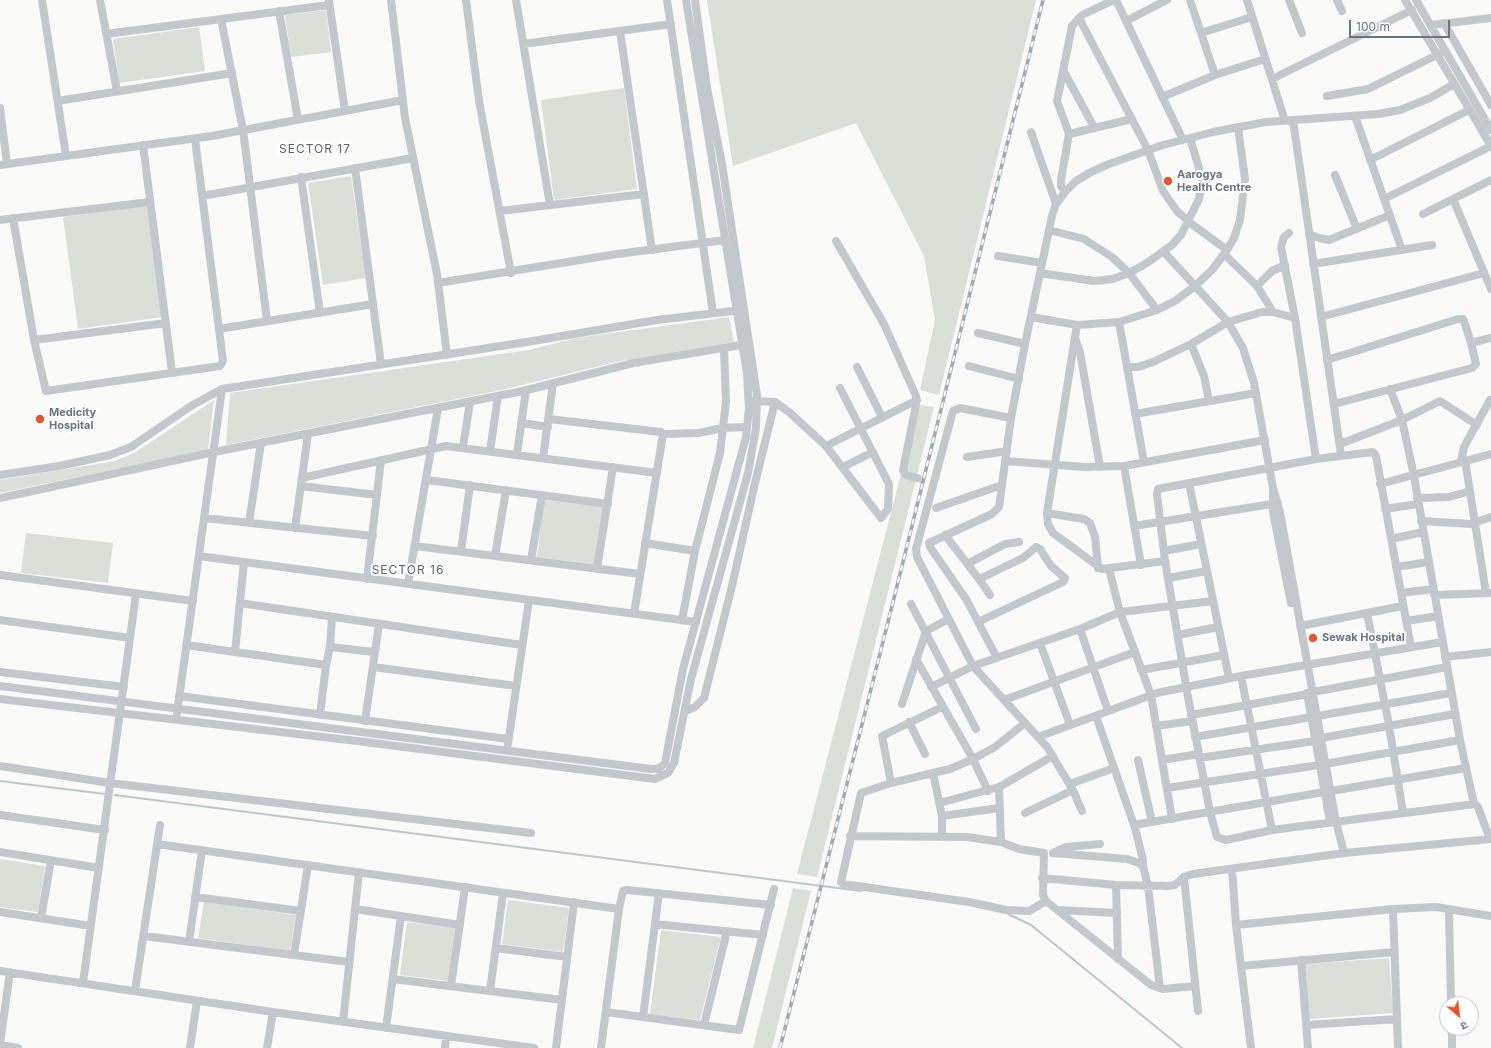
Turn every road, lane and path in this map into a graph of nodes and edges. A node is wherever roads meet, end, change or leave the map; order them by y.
1 (42, 0) edge
2 (100, 0) edge
3 (391, 0) edge
4 (466, 0) edge
5 (516, 0) edge
6 (667, 0) edge
7 (686, 0) edge
8 (695, 0) edge
9 (1115, 0) edge
10 (1167, 0) edge
11 (1190, 0) edge
12 (1248, 0) edge
13 (1289, 0) edge
14 (1337, 0) edge
15 (1406, 0) edge
16 (1416, 0) edge
17 (329, 2) edge
18 (1412, 10) junction
19 (279, 11) junction
20 (1342, 11) dead end
21 (1252, 17) junction
22 (1080, 18) junction
23 (1491, 18) edge
24 (221, 19) junction
25 (1126, 21) junction
26 (1444, 23) junction
27 (671, 24) junction
28 (1431, 24) junction
29 (620, 31) junction
30 (1201, 33) junction
31 (1302, 33) dead end
32 (106, 34) junction
33 (523, 44) junction
34 (1442, 52) junction
35 (1265, 59) junction
36 (1063, 70) junction
37 (232, 73) junction
38 (1215, 75) junction
39 (1272, 79) junction
40 (1454, 84) junction
41 (117, 91) junction
42 (1327, 96) dead end
43 (1162, 97) junction
44 (403, 100) junction
45 (58, 101) junction
46 (1491, 105) edge
47 (0, 108) edge
48 (1469, 110) junction
49 (345, 111) junction
50 (1355, 116) junction
51 (1132, 119) junction
52 (298, 120) junction
53 (1289, 120) junction
54 (1094, 127) junction
55 (1238, 127) junction
56 (243, 130) junction
57 (1491, 130) edge
58 (1031, 132) dead end
59 (1069, 134) junction
60 (195, 139) junction
61 (1186, 139) junction
62 (143, 146) junction
63 (1491, 146) edge
64 (1148, 150) junction
65 (66, 156) junction
66 (413, 158) junction
67 (1370, 160) junction
68 (4, 164) edge
69 (355, 168) junction
70 (1335, 174) dead end
71 (301, 177) junction
72 (1491, 180) edge
73 (250, 186) junction
74 (1065, 192) junction
75 (644, 194) junction
76 (202, 196) junction
77 (1384, 199) junction
78 (1453, 199) junction
79 (150, 202) junction
80 (1056, 204) junction
81 (550, 205) junction
82 (500, 211) junction
83 (1423, 214) dead end
84 (1390, 216) junction
85 (13, 218) junction
86 (0, 220) edge
87 (1189, 222) junction
88 (1357, 229) junction
89 (1049, 230) junction
90 (1289, 233) dead end
91 (1309, 234) junction
92 (724, 240) junction
93 (836, 241) dead end
94 (703, 243) junction
95 (1432, 245) dead end
96 (652, 250) junction
97 (1402, 250) junction
98 (1164, 252) junction
99 (1225, 252) junction
100 (998, 256) dead end
101 (1042, 263) junction
102 (1314, 264) junction
103 (1285, 265) junction
104 (511, 273) junction
105 (1040, 273) junction
106 (1129, 273) junction
107 (1484, 273) junction
108 (438, 283) junction
109 (1195, 286) junction
110 (1257, 286) junction
111 (1491, 289) edge
112 (373, 304) junction
113 (740, 310) junction
114 (1156, 310) junction
115 (320, 312) junction
116 (1273, 312) junction
117 (713, 313) junction
118 (1031, 317) junction
119 (1321, 317) junction
120 (1296, 318) junction
121 (267, 321) junction
122 (1119, 322) junction
123 (1228, 322) junction
124 (166, 323) junction
125 (1077, 325) junction
126 (219, 329) junction
127 (978, 333) dead end
128 (1074, 336) junction
129 (1491, 338) edge
130 (34, 340) junction
131 (1471, 343) junction
132 (746, 344) junction
133 (1025, 344) junction
134 (1191, 344) junction
135 (724, 348) junction
136 (447, 355) junction
137 (1327, 360) junction
138 (381, 364) junction
139 (969, 366) dead end
140 (857, 367) dead end
141 (1127, 367) junction
142 (172, 372) junction
143 (1019, 379) junction
144 (554, 383) junction
145 (840, 388) dead end
146 (222, 389) junction
147 (526, 390) junction
148 (1390, 390) junction
149 (1256, 393) junction
150 (498, 396) junction
151 (917, 400) junction
152 (1490, 400) edge
153 (748, 401) junction
154 (757, 401) junction
155 (1209, 401) junction
156 (470, 402) junction
157 (776, 402) junction
158 (1334, 404) junction
159 (438, 408) junction
160 (1135, 414) junction
161 (882, 417) junction
162 (1011, 418) junction
163 (1402, 420) junction
164 (522, 422) junction
165 (548, 423) junction
166 (1477, 425) junction
167 (747, 427) junction
168 (723, 428) junction
169 (860, 428) junction
170 (308, 434) junction
171 (663, 434) junction
172 (1265, 440) junction
173 (261, 443) junction
174 (1340, 444) junction
175 (826, 446) junction
176 (432, 448) junction
177 (463, 448) junction
178 (490, 451) junction
179 (1007, 451) junction
180 (214, 452) junction
181 (873, 452) junction
182 (517, 454) junction
183 (1341, 454) junction
184 (1491, 454) edge
185 (967, 456) dead end
186 (544, 458) junction
187 (1316, 458) junction
188 (381, 460) junction
189 (1463, 460) junction
190 (1005, 461) junction
191 (1144, 462) junction
192 (1055, 465) junction
193 (1124, 466) junction
194 (613, 467) junction
195 (1100, 467) junction
196 (843, 468) junction
197 (1270, 468) junction
198 (657, 473) junction
199 (0, 475) edge
200 (1414, 476) junction
201 (917, 478) tunnel mouth
202 (427, 480) junction
203 (301, 482) junction
204 (1189, 483) junction
205 (1380, 484) junction
206 (470, 485) junction
207 (1002, 485) junction
208 (506, 490) junction
209 (1470, 491) junction
210 (377, 495) junction
211 (542, 495) junction
212 (741, 496) junction
213 (752, 496) junction
214 (0, 498) edge
215 (1418, 501) junction
216 (1276, 503) junction
217 (608, 504) junction
218 (936, 508) dead end
219 (1385, 510) junction
220 (1047, 513) junction
221 (1196, 515) junction
222 (1491, 517) edge
223 (204, 518) junction
224 (1421, 520) junction
225 (250, 522) junction
226 (1160, 522) junction
227 (1476, 523) junction
228 (1134, 526) junction
229 (295, 528) junction
230 (1423, 532) junction
231 (945, 535) junction
232 (373, 536) junction
233 (1391, 539) junction
234 (1019, 542) dead end
235 (646, 543) junction
236 (1201, 544) junction
237 (415, 546) junction
238 (461, 551) junction
239 (695, 551) junction
240 (1164, 552) junction
241 (199, 556) junction
242 (495, 556) junction
243 (531, 560) junction
244 (1165, 561) junction
245 (244, 562) junction
246 (1429, 562) junction
247 (967, 564) junction
248 (1141, 565) junction
249 (1396, 567) junction
250 (1098, 568) junction
251 (597, 569) junction
252 (1109, 569) junction
253 (1207, 571) junction
254 (640, 574) junction
255 (0, 575) edge
256 (1168, 578) junction
257 (367, 579) junction
258 (979, 579) junction
259 (408, 584) junction
260 (1434, 592) junction
261 (1401, 593) junction
262 (1489, 593) edge
263 (136, 594) junction
264 (990, 595) dead end
265 (529, 600) junction
266 (192, 601) junction
267 (1213, 601) junction
268 (240, 603) junction
269 (912, 604) dead end
270 (1173, 605) junction
271 (1403, 606) junction
272 (1295, 611) junction
273 (1120, 612) junction
274 (1367, 613) junction
275 (634, 614) junction
276 (1438, 616) junction
277 (332, 617) junction
278 (0, 620) edge
279 (682, 620) junction
280 (947, 620) junction
281 (1406, 621) junction
282 (696, 622) junction
283 (978, 622) junction
284 (379, 624) junction
285 (1300, 626) junction
286 (1218, 627) junction
287 (1080, 629) junction
288 (926, 632) junction
289 (1178, 635) junction
290 (130, 638) junction
291 (1442, 642) junction
292 (1040, 643) junction
293 (522, 645) junction
294 (186, 646) junction
295 (330, 647) junction
296 (1411, 647) junction
297 (235, 652) junction
298 (374, 652) junction
299 (1134, 652) junction
300 (1491, 652) edge
301 (1375, 653) junction
302 (1224, 655) junction
303 (1445, 657) junction
304 (997, 658) junction
305 (916, 659) junction
306 (1182, 662) junction
307 (326, 665) junction
308 (973, 666) junction
309 (1305, 666) junction
310 (373, 667) junction
311 (1093, 667) junction
312 (1447, 667) junction
313 (1141, 670) junction
314 (0, 672) edge
315 (1241, 676) junction
316 (950, 678) junction
317 (1229, 678) junction
318 (1380, 679) junction
319 (1053, 682) junction
320 (0, 686) edge
321 (516, 686) junction
322 (124, 687) junction
323 (931, 687) junction
324 (1186, 687) junction
325 (1451, 692) junction
326 (1310, 693) junction
327 (1151, 695) junction
328 (179, 696) junction
329 (0, 699) edge
330 (1004, 700) junction
331 (122, 701) junction
332 (902, 704) dead end
333 (1246, 704) junction
334 (1385, 704) junction
335 (942, 707) junction
336 (177, 708) junction
337 (685, 711) junction
338 (1108, 711) junction
339 (120, 713) junction
340 (1455, 714) junction
341 (320, 715) junction
342 (1096, 716) junction
343 (1192, 718) junction
344 (1314, 718) junction
345 (176, 720) junction
346 (365, 720) junction
347 (910, 722) junction
348 (1026, 723) junction
349 (1070, 725) junction
350 (1390, 725) junction
351 (1156, 726) junction
352 (1251, 727) junction
353 (976, 728) dead end
354 (1038, 737) junction
355 (1195, 737) junction
356 (508, 739) junction
357 (1318, 739) junction
358 (1460, 740) junction
359 (1256, 749) junction
360 (507, 750) junction
361 (1393, 751) junction
362 (925, 754) dead end
363 (1053, 756) junction
364 (1199, 756) junction
365 (973, 759) junction
366 (1138, 760) dead end
367 (1162, 760) junction
368 (1322, 764) junction
369 (0, 766) edge
370 (662, 766) junction
371 (1114, 768) junction
372 (1466, 768) junction
373 (668, 773) junction
374 (933, 773) junction
375 (1261, 773) junction
376 (1398, 779) junction
377 (1204, 782) junction
378 (110, 783) junction
379 (891, 783) junction
380 (999, 787) junction
381 (1072, 787) junction
382 (1167, 788) junction
383 (988, 791) junction
384 (1328, 792) junction
385 (1266, 802) junction
386 (940, 803) junction
387 (1474, 804) junction
388 (999, 808) junction
389 (1082, 810) dead end
390 (1210, 812) junction
391 (1025, 813) dead end
392 (1403, 813) junction
393 (0, 815) edge
394 (942, 816) junction
395 (1172, 818) junction
396 (1152, 822) junction
397 (1333, 822) junction
398 (160, 825) dead end
399 (1134, 825) junction
400 (104, 830) junction
401 (1272, 830) junction
402 (531, 833) dead end
403 (850, 836) junction
404 (942, 836) junction
405 (1491, 839) edge
406 (1001, 842) junction
407 (157, 844) junction
408 (1100, 844) dead end
409 (202, 850) junction
410 (0, 852) edge
411 (1344, 853) junction
412 (51, 860) junction
413 (308, 865) junction
414 (1143, 866) junction
415 (99, 868) junction
416 (1232, 869) junction
417 (359, 872) junction
418 (1184, 877) junction
419 (1042, 878) junction
420 (1116, 885) junction
421 (1148, 886) junction
422 (465, 887) junction
423 (774, 889) dead end
424 (503, 892) junction
425 (659, 893) junction
426 (195, 897) junction
427 (1046, 901) junction
428 (574, 902) junction
429 (771, 905) junction
430 (355, 909) junction
431 (619, 909) junction
432 (1393, 909) junction
433 (1449, 909) junction
434 (1058, 910) junction
435 (301, 911) junction
436 (0, 912) edge
437 (1117, 913) junction
438 (401, 916) junction
439 (1491, 916) edge
440 (41, 918) junction
441 (655, 924) junction
442 (1236, 924) junction
443 (460, 925) junction
444 (91, 926) junction
445 (727, 931) junction
446 (763, 935) junction
447 (144, 936) junction
448 (189, 942) junction
449 (496, 948) junction
450 (1394, 952) junction
451 (294, 955) junction
452 (567, 957) junction
453 (1118, 959) junction
454 (1301, 960) junction
455 (349, 962) junction
456 (1241, 966) junction
457 (0, 971) edge
458 (10, 972) junction
459 (393, 979) junction
460 (83, 983) junction
461 (451, 986) junction
462 (1195, 986) junction
463 (1160, 988) junction
464 (136, 991) junction
465 (490, 991) junction
466 (1451, 996) edge
467 (197, 1000) junction
468 (562, 1000) junction
469 (1198, 1011) dead end
470 (273, 1012) junction
471 (606, 1012) junction
472 (643, 1017) junction
473 (1397, 1019) junction
474 (343, 1022) junction
475 (704, 1025) junction
476 (1306, 1025) junction
477 (386, 1028) junction
478 (446, 1036) junction
479 (1452, 1036) edge
480 (0, 1044) edge
481 (501, 1046) edge
482 (18, 1048) edge
483 (190, 1048) edge
484 (267, 1048) edge
485 (445, 1048) edge
486 (534, 1048) edge
487 (556, 1048) edge
488 (601, 1048) edge
489 (1251, 1048) edge
490 (1308, 1048) edge
491 (1398, 1048) edge
492 (1452, 1048) edge

1 - 45 street
2 - 32 street
3 - 44 street
4 - 82 street
5 - 33 street
6 - 27 street
7 - 92 street
8 - 113 street
9 - 22 street
9 - 25 street
10 - 25 street
11 - 30 street
12 - 21 street
13 - 31 street
14 - 20 street
15 - 18 street
16 - 28 street
17 - 19 street
17 - 49 street
18 - 34 street
18 - 39 street
19 - 24 street
19 - 52 street
21 - 30 street
21 - 35 street
22 - 36 street
22 - 51 street
23 - 26 street
24 - 32 street
24 - 37 street
25 - 43 street
26 - 28 street
26 - 46 street
27 - 29 street
27 - 94 street
28 - 34 street
29 - 33 street
29 - 75 street
30 - 38 street
32 - 41 street
33 - 81 street
34 - 40 street
34 - 42 street
34 - 57 street
35 - 38 street
35 - 39 street
36 - 54 street
36 - 59 street
37 - 41 street
37 - 56 street
38 - 43 street
39 - 53 street
40 - 48 street
40 - 50 street
41 - 45 street
43 - 61 street
44 - 49 street
44 - 66 street
45 - 65 street
47 - 68 street
48 - 63 street
48 - 67 street
49 - 52 street
50 - 53 street
50 - 67 street
51 - 54 street
51 - 64 street
52 - 56 street
53 - 55 street
53 - 91 street
54 - 59 street
55 - 61 street
55 - 99 street
56 - 60 street
56 - 73 street
58 - 80 street
59 - 74 street
60 - 62 street
60 - 76 street
61 - 64 street
61 - 87 street
62 - 65 street
62 - 79 street
63 - 77 street
64 - 74 street
64 - 87 street
65 - 68 street
66 - 69 street
66 - 108 street
67 - 77 street
69 - 71 street
69 - 112 street
70 - 88 street
71 - 73 street
71 - 115 street
72 - 78 street
73 - 76 street
73 - 121 street
74 - 80 street
75 - 81 street
75 - 96 street
76 - 126 street
77 - 84 street
78 - 83 street
78 - 107 street
79 - 85 street
79 - 124 street
80 - 89 street
81 - 82 street
82 - 104 street
84 - 88 street
84 - 97 street
85 - 86 street
85 - 130 street
87 - 98 street
87 - 99 street
88 - 91 street
89 - 101 street
89 - 106 street
90 - 103 street
91 - 102 street
92 - 94 street
92 - 113 street
93 - 151 street
94 - 96 street
94 - 117 street
95 - 97 street
96 - 104 street
97 - 102 street
98 - 106 street
98 - 109 street
99 - 109 street
99 - 110 street
100 - 101 street
101 - 105 street
102 - 119 street
103 - 110 street
103 - 120 street
104 - 108 street
105 - 106 street
105 - 118 street
106 - 114 street
107 - 111 street
107 - 119 street
108 - 136 street
109 - 114 street
109 - 123 street
110 - 116 street
112 - 115 street
112 - 138 street
113 - 117 street
113 - 132 street
114 - 122 street
115 - 121 street
116 - 120 street
116 - 123 street
117 - 136 street
118 - 125 street
118 - 133 street
119 - 137 street
120 - 187 street
121 - 126 street
122 - 125 street
122 - 141 street
123 - 134 street
123 - 149 street
124 - 130 street
124 - 142 street
125 - 128 street
126 - 142 street
127 - 133 street
128 - 192 street
128 - 195 street
129 - 131 street
130 - 142 street
131 - 137 street
131 - 148 street
132 - 135 street
132 - 153 street
132 - 154 street
133 - 143 street
134 - 141 street
134 - 155 street
135 - 144 street
135 - 168 street
136 - 138 street
137 - 158 street
138 - 146 street
139 - 143 street
140 - 161 street
141 - 160 street
143 - 162 street
144 - 147 street
144 - 165 street
145 - 169 street
146 - 180 street
146 - 199 street
147 - 150 street
147 - 164 street
148 - 158 street
148 - 163 street
149 - 155 street
149 - 172 street
150 - 156 street
150 - 178 street
151 - 161 street
151 - 201 street
152 - 166 street
153 - 154 street
153 - 167 street
154 - 157 street
154 - 212 street
155 - 160 street
156 - 159 street
156 - 177 street
157 - 175 street
157 - 213 street
158 - 174 street
159 - 170 street
159 - 176 street
160 - 191 street
161 - 169 street
162 - 179 street
162 - 280 street
163 - 166 street
163 - 174 street
163 - 200 street
164 - 165 street
164 - 182 street
165 - 171 street
165 - 186 street
166 - 189 street
167 - 168 street
167 - 282 street
168 - 171 street
168 - 239 street
169 - 175 street
169 - 181 street
170 - 173 street
170 - 203 street
171 - 198 street
172 - 191 street
172 - 197 street
173 - 180 street
173 - 225 street
174 - 183 street
175 - 196 street
176 - 177 street
176 - 188 street
176 - 202 street
177 - 178 street
178 - 182 street
179 - 185 street
179 - 190 street
180 - 214 street
180 - 223 street
181 - 196 street
181 - 196 street
182 - 186 street
183 - 187 street
183 - 205 street
184 - 189 street
186 - 194 street
187 - 197 street
188 - 203 street
188 - 210 street
189 - 200 street
189 - 209 street
190 - 192 street
190 - 207 street
191 - 193 street
192 - 195 street
192 - 220 street
193 - 195 street
193 - 228 street
194 - 198 street
194 - 217 street
197 - 204 street
197 - 216 street
198 - 235 street
200 - 205 street
200 - 215 street
202 - 206 street
202 - 237 street
203 - 210 street
203 - 229 street
204 - 221 street
204 - 226 street
205 - 219 street
206 - 208 street
206 - 238 street
207 - 218 street
207 - 231 street
208 - 211 street
208 - 242 street
209 - 215 street
209 - 227 street
210 - 232 street
211 - 217 street
211 - 243 street
212 - 213 street
212 - 337 street
213 - 337 street
215 - 219 street
215 - 224 street
216 - 221 street
216 - 272 street
217 - 251 street
219 - 233 street
220 - 250 street
220 - 250 street
221 - 226 street
221 - 236 street
222 - 227 street
223 - 225 street
223 - 241 street
224 - 227 street
224 - 230 street
225 - 229 street
226 - 228 street
226 - 240 street
227 - 262 street
228 - 248 street
229 - 232 street
230 - 233 street
230 - 246 street
231 - 247 street
231 - 283 street
232 - 257 street
233 - 249 street
234 - 247 street
235 - 239 street
235 - 254 street
236 - 240 street
236 - 253 street
237 - 238 street
237 - 259 street
238 - 242 street
239 - 279 street
240 - 244 street
241 - 245 street
241 - 266 street
242 - 243 street
243 - 251 street
244 - 248 street
244 - 256 street
245 - 257 street
245 - 268 street
246 - 249 street
246 - 260 street
247 - 258 street
248 - 252 street
249 - 261 street
250 - 252 street
251 - 254 street
252 - 273 street
253 - 256 street
253 - 267 street
254 - 275 street
255 - 263 street
256 - 270 street
257 - 259 street
258 - 264 street
258 - 283 street
259 - 265 street
260 - 261 street
260 - 262 street
260 - 276 street
261 - 271 street
263 - 266 street
263 - 290 street
265 - 275 street
265 - 293 street
266 - 294 street
267 - 270 street
267 - 286 street
268 - 277 street
268 - 297 street
269 - 288 street
270 - 273 street
270 - 289 street
271 - 274 street
271 - 281 street
272 - 285 street
272 - 309 street
273 - 287 street
273 - 299 street
274 - 285 street
274 - 301 street
275 - 279 street
276 - 281 street
276 - 291 street
277 - 284 street
277 - 295 street
278 - 290 street
279 - 282 street
280 - 288 street
280 - 308 street
281 - 296 street
282 - 370 street
283 - 304 street
284 - 293 street
284 - 298 street
285 - 309 street
286 - 289 street
286 - 302 street
287 - 292 street
287 - 311 street
288 - 305 street
288 - 316 street
289 - 306 street
290 - 322 street
291 - 296 street
291 - 303 street
292 - 304 street
292 - 319 street
293 - 321 street
294 - 297 street
294 - 328 street
295 - 298 street
295 - 307 street
296 - 301 street
297 - 307 street
298 - 310 street
299 - 311 street
299 - 313 street
300 - 303 street
301 - 309 street
301 - 318 street
302 - 306 street
302 - 317 street
303 - 312 street
304 - 308 street
305 - 323 street
305 - 332 street
306 - 313 street
306 - 324 street
307 - 341 street
308 - 316 street
308 - 330 street
309 - 315 street
309 - 326 street
310 - 321 street
310 - 346 street
311 - 319 street
311 - 338 street
312 - 318 street
312 - 325 street
313 - 327 street
314 - 322 street
315 - 317 street
315 - 333 street
316 - 323 street
316 - 353 street
317 - 324 street
318 - 326 street
318 - 334 street
319 - 330 street
319 - 349 street
320 - 331 street
321 - 356 street
322 - 331 street
323 - 335 street
324 - 327 street
324 - 343 street
325 - 334 street
325 - 340 street
326 - 333 street
326 - 344 street
327 - 338 street
327 - 351 street
328 - 336 street
328 - 341 street
329 - 339 street
330 - 348 street
331 - 336 street
331 - 339 street
333 - 343 street
333 - 352 street
334 - 344 street
334 - 350 street
335 - 347 street
335 - 365 street
336 - 345 street
336 - 360 street
337 - 373 street
338 - 342 street
339 - 345 street
339 - 378 street
340 - 350 street
340 - 358 street
341 - 346 street
342 - 349 street
342 - 371 street
343 - 351 street
343 - 355 street
344 - 352 street
344 - 357 street
345 - 373 street
346 - 356 street
347 - 362 street
347 - 379 street
348 - 354 street
348 - 365 street
349 - 354 street
350 - 357 street
350 - 361 street
351 - 367 street
352 - 355 street
352 - 359 street
354 - 363 street
355 - 364 street
356 - 360 street
357 - 359 street
357 - 368 street
358 - 361 street
358 - 372 street
359 - 364 street
359 - 375 street
360 - 370 street
361 - 368 street
361 - 376 street
363 - 380 street
363 - 381 street
364 - 367 street
364 - 377 street
365 - 374 street
365 - 383 street
366 - 396 street
367 - 382 street
368 - 375 street
368 - 384 street
369 - 378 street
370 - 373 street
371 - 381 street
371 - 399 street
372 - 376 street
372 - 387 street
374 - 379 street
374 - 386 street
375 - 377 street
375 - 385 street
376 - 384 street
376 - 392 street
377 - 382 street
377 - 390 street
378 - 400 street
378 - 402 street
379 - 403 street
380 - 383 street
380 - 388 street
381 - 389 street
381 - 391 street
382 - 395 street
383 - 386 street
384 - 385 street
384 - 397 street
385 - 390 street
385 - 401 street
386 - 394 street
387 - 392 street
387 - 405 street
388 - 394 street
388 - 406 street
390 - 395 street
390 - 401 street
392 - 397 street
393 - 400 street
394 - 404 street
395 - 396 street
396 - 399 street
397 - 401 street
397 - 411 street
398 - 407 street
399 - 414 street
400 - 415 street
403 - 404 street
403 - 427 street
404 - 406 street
405 - 411 street
406 - 419 street
407 - 409 street
407 - 447 street
408 - 414 street
409 - 413 street
409 - 426 street
410 - 412 street
411 - 416 street
412 - 415 street
412 - 440 street
413 - 417 street
413 - 435 street
414 - 421 street
415 - 444 street
416 - 418 street
416 - 442 street
417 - 422 street
417 - 430 street
418 - 421 street
418 - 462 street
419 - 420 street
419 - 427 street
420 - 421 street
420 - 437 street
421 - 463 street
422 - 424 street
422 - 443 street
423 - 429 street
424 - 428 street
424 - 449 street
425 - 429 street
425 - 431 street
425 - 441 street
426 - 435 street
426 - 448 street
427 - 434 street
428 - 431 street
428 - 452 street
429 - 446 street
430 - 438 street
430 - 455 street
431 - 471 street
432 - 433 street
432 - 442 street
432 - 450 street
433 - 439 street
433 - 466 street
434 - 437 street
434 - 453 street
435 - 451 street
436 - 440 street
437 - 453 street
438 - 443 street
438 - 459 street
440 - 444 street
441 - 445 street
441 - 472 street
442 - 456 street
443 - 461 street
444 - 460 street
445 - 446 street
445 - 475 street
446 - 475 street
447 - 448 street
447 - 464 street
448 - 451 street
449 - 452 street
449 - 465 street
450 - 454 street
450 - 473 street
451 - 455 street
452 - 468 street
453 - 463 street
454 - 456 street
454 - 476 street
455 - 474 street
456 - 489 street
457 - 458 street
458 - 460 street
458 - 480 street
459 - 461 street
459 - 477 street
460 - 464 street
461 - 465 street
462 - 463 street
462 - 469 street
464 - 467 street
465 - 468 street
467 - 470 street
467 - 483 street
468 - 487 street
470 - 474 street
470 - 484 street
471 - 472 street
471 - 488 street
472 - 475 street
473 - 476 street
473 - 491 street
474 - 477 street
476 - 490 street
477 - 478 street
478 - 481 street
478 - 485 street
479 - 492 street
480 - 482 street
481 - 486 street

